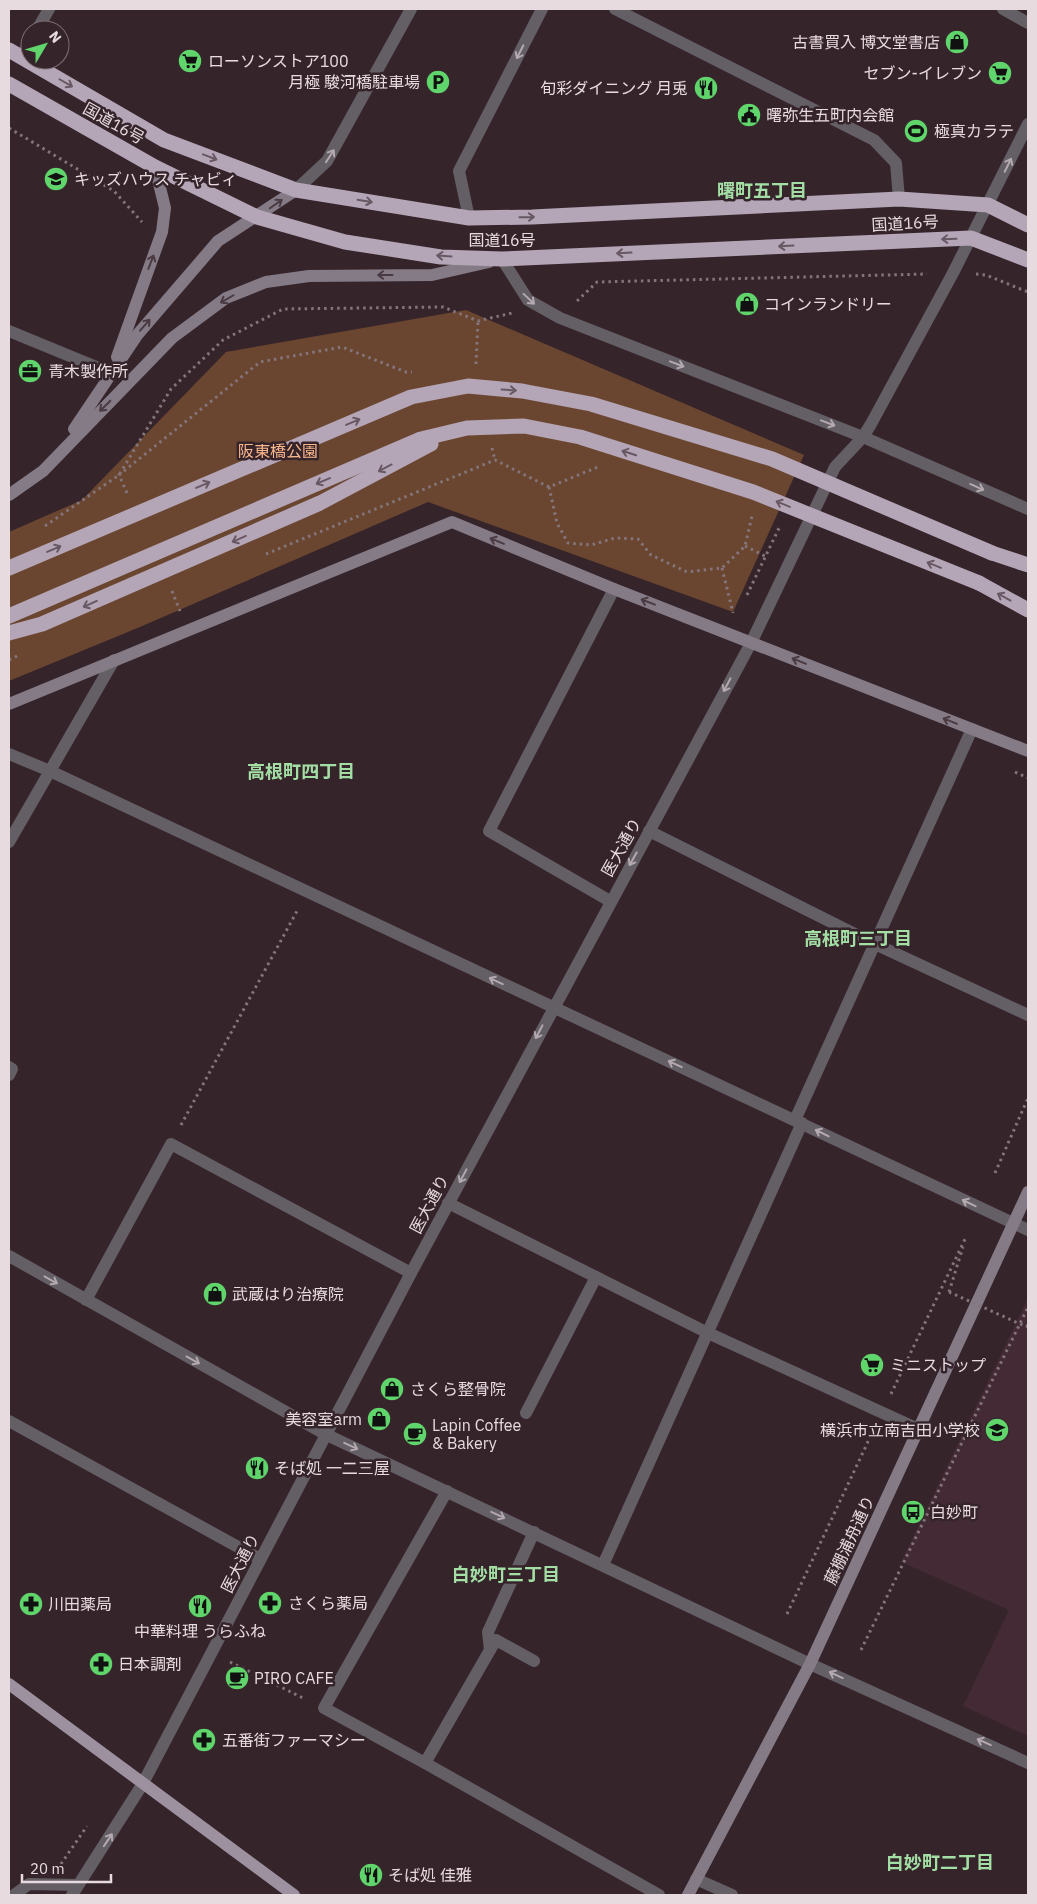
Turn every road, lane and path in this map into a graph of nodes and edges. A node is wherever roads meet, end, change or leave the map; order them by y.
1 (49, 9) edge
2 (411, 9) edge
3 (542, 9) edge
4 (614, 9) edge
5 (1003, 9) edge
6 (43, 20) edge
7 (1028, 23) edge
8 (15, 53) edge
9 (9, 84) edge
10 (1028, 127) edge
11 (9, 128) edge
12 (155, 167) junction
13 (296, 190) junction
14 (899, 199) junction
15 (988, 206) junction
16 (257, 217) junction
17 (469, 218) junction
18 (1028, 225) edge
19 (146, 227) dead end
20 (971, 238) junction
21 (502, 259) junction
22 (1028, 260) edge
23 (953, 273) junction
24 (1028, 292) edge
25 (539, 307) junction
26 (478, 321) junction
27 (9, 331) edge
28 (416, 372) dead end
29 (476, 372) dead end
30 (111, 373) junction
31 (459, 429) junction
32 (863, 437) junction
33 (59, 452) junction
34 (601, 465) dead end
35 (118, 475) junction
36 (549, 487) junction
37 (9, 495) edge
38 (1028, 509) edge
39 (753, 510) dead end
40 (782, 522) dead end
41 (42, 528) dead end
42 (746, 546) junction
43 (265, 555) dead end
44 (765, 556) junction
45 (1028, 565) edge
46 (9, 568) edge
47 (722, 568) junction
48 (182, 589) dead end
49 (614, 589) junction
50 (164, 596) dead end
51 (746, 597) dead end
52 (1028, 610) edge
53 (739, 613) dead end
54 (9, 616) edge
55 (9, 633) edge
56 (751, 643) junction
57 (18, 656) dead end
58 (9, 660) edge
59 (114, 660) junction
60 (9, 704) edge
61 (972, 729) junction
62 (1028, 751) edge
63 (9, 754) edge
64 (1012, 770) dead end
65 (50, 771) junction
66 (1028, 778) edge
67 (649, 831) junction
68 (9, 842) edge
69 (307, 893) junction
70 (610, 901) junction
71 (875, 944) junction
72 (553, 1007) junction
73 (1028, 1015) edge
74 (9, 1067) edge
75 (9, 1075) edge
76 (1028, 1098) edge
77 (799, 1121) junction
78 (170, 1144) junction
79 (995, 1174) dead end
80 (1028, 1192) edge
81 (448, 1203) junction
82 (1013, 1223) junction
83 (1028, 1230) edge
84 (966, 1237) dead end
85 (9, 1256) edge
86 (411, 1273) junction
87 (596, 1277) junction
88 (86, 1300) junction
89 (1028, 1307) edge
90 (1028, 1322) edge
91 (708, 1333) junction
92 (526, 1413) dead end
93 (9, 1420) edge
94 (918, 1429) junction
95 (325, 1434) junction
96 (447, 1491) junction
97 (534, 1532) junction
98 (260, 1559) junction
99 (603, 1564) junction
100 (490, 1650) junction
101 (861, 1650) dead end
102 (225, 1659) dead end
103 (534, 1661) dead end
104 (810, 1664) junction
105 (9, 1684) edge
106 (324, 1708) junction
107 (1028, 1762) edge
108 (425, 1763) junction
109 (142, 1785) junction
110 (89, 1824) dead end
111 (59, 1867) dead end
112 (696, 1879) junction
113 (75, 1890) edge
114 (14, 1895) edge
115 (294, 1895) edge
116 (659, 1895) edge
117 (688, 1895) edge
118 (732, 1895) edge

1 - 6 street
13 -> 2 street
3 -> 17 street
4 - 14 street
5 - 7 street
8 -> 13 highway, 国道16号
9 - 12 highway, 国道16号
15 -> 10 street, 医大通り
11 - 19 path
12 - 16 highway, 国道16号
30 -> 12 street
16 -> 13 street
13 -> 17 highway, 国道16号
14 - 15 highway, 国道16号
17 -> 14 highway, 国道16号
15 - 18 highway, 国道16号
15 - 20 street, 医大通り
21 -> 16 highway, 国道16号
30 -> 16 street
20 -> 21 highway, 国道16号
20 - 22 highway, 国道16号
20 - 23 street, 医大通り
21 -> 25 street
21 -> 33 street
23 - 24 path
23 - 25 path
23 - 32 street, 医大通り
25 - 26 path
25 -> 32 street
26 - 29 path
26 - 35 path
27 - 30 street
28 - 35 path
30 - 33 street
52 -> 31 highway, bridge
31 -> 54 highway, bridge
31 -> 55 highway, bridge
32 -> 38 street
32 - 56 street, 医大通り
33 - 37 street
34 - 36 path
35 - 41 path
36 - 43 path
36 - 47 path
39 - 42 path
40 - 44 path
42 - 44 path
42 - 47 path
44 - 51 path
46 -> 45 highway, bridge
47 - 53 path
48 - 50 path
56 -> 49 street
49 -> 59 street
49 - 70 street
61 -> 56 street
56 -> 67 street, 医大通り
57 - 58 path
59 - 60 street
59 - 65 street
61 - 62 street
61 - 71 street
63 - 65 street
64 - 66 path
65 - 68 street
65 - 69 street
67 -> 70 street, 医大通り
67 - 71 street
72 -> 69 street
69 - 78 path
70 - 72 street, 医大通り
71 - 73 street
71 - 77 street
77 -> 72 street
72 -> 81 street, 医大通り
74 - 75 street
76 - 79 path
82 -> 77 street
77 - 91 street
78 - 86 street
78 - 88 street
80 - 82 street, 藤棚浦舟通り
81 - 86 street, 医大通り
81 - 87 street
82 - 83 street
82 - 94 street, 藤棚浦舟通り
84 - 90 path, bridge
85 -> 88 street
86 - 95 street, 医大通り
87 - 91 street
87 - 92 street
88 -> 95 street
89 - 101 path
91 - 94 street
91 - 99 street
93 - 98 street
94 - 104 street, 藤棚浦舟通り
95 -> 96 street
95 - 98 street, 医大通り
96 -> 97 street
96 - 106 street
97 - 99 street
97 - 100 street
98 - 109 street, 医大通り
99 - 104 street
100 - 103 street
100 - 108 street
102 - 106 path
107 -> 104 street
104 - 112 street, 藤棚浦舟通り
105 - 109 main road
106 - 108 street
108 - 116 street
113 -> 109 street, 医大通り
109 - 115 main road
110 - 111 path
112 - 117 street, 藤棚浦舟通り
112 - 118 street
113 - 114 street

